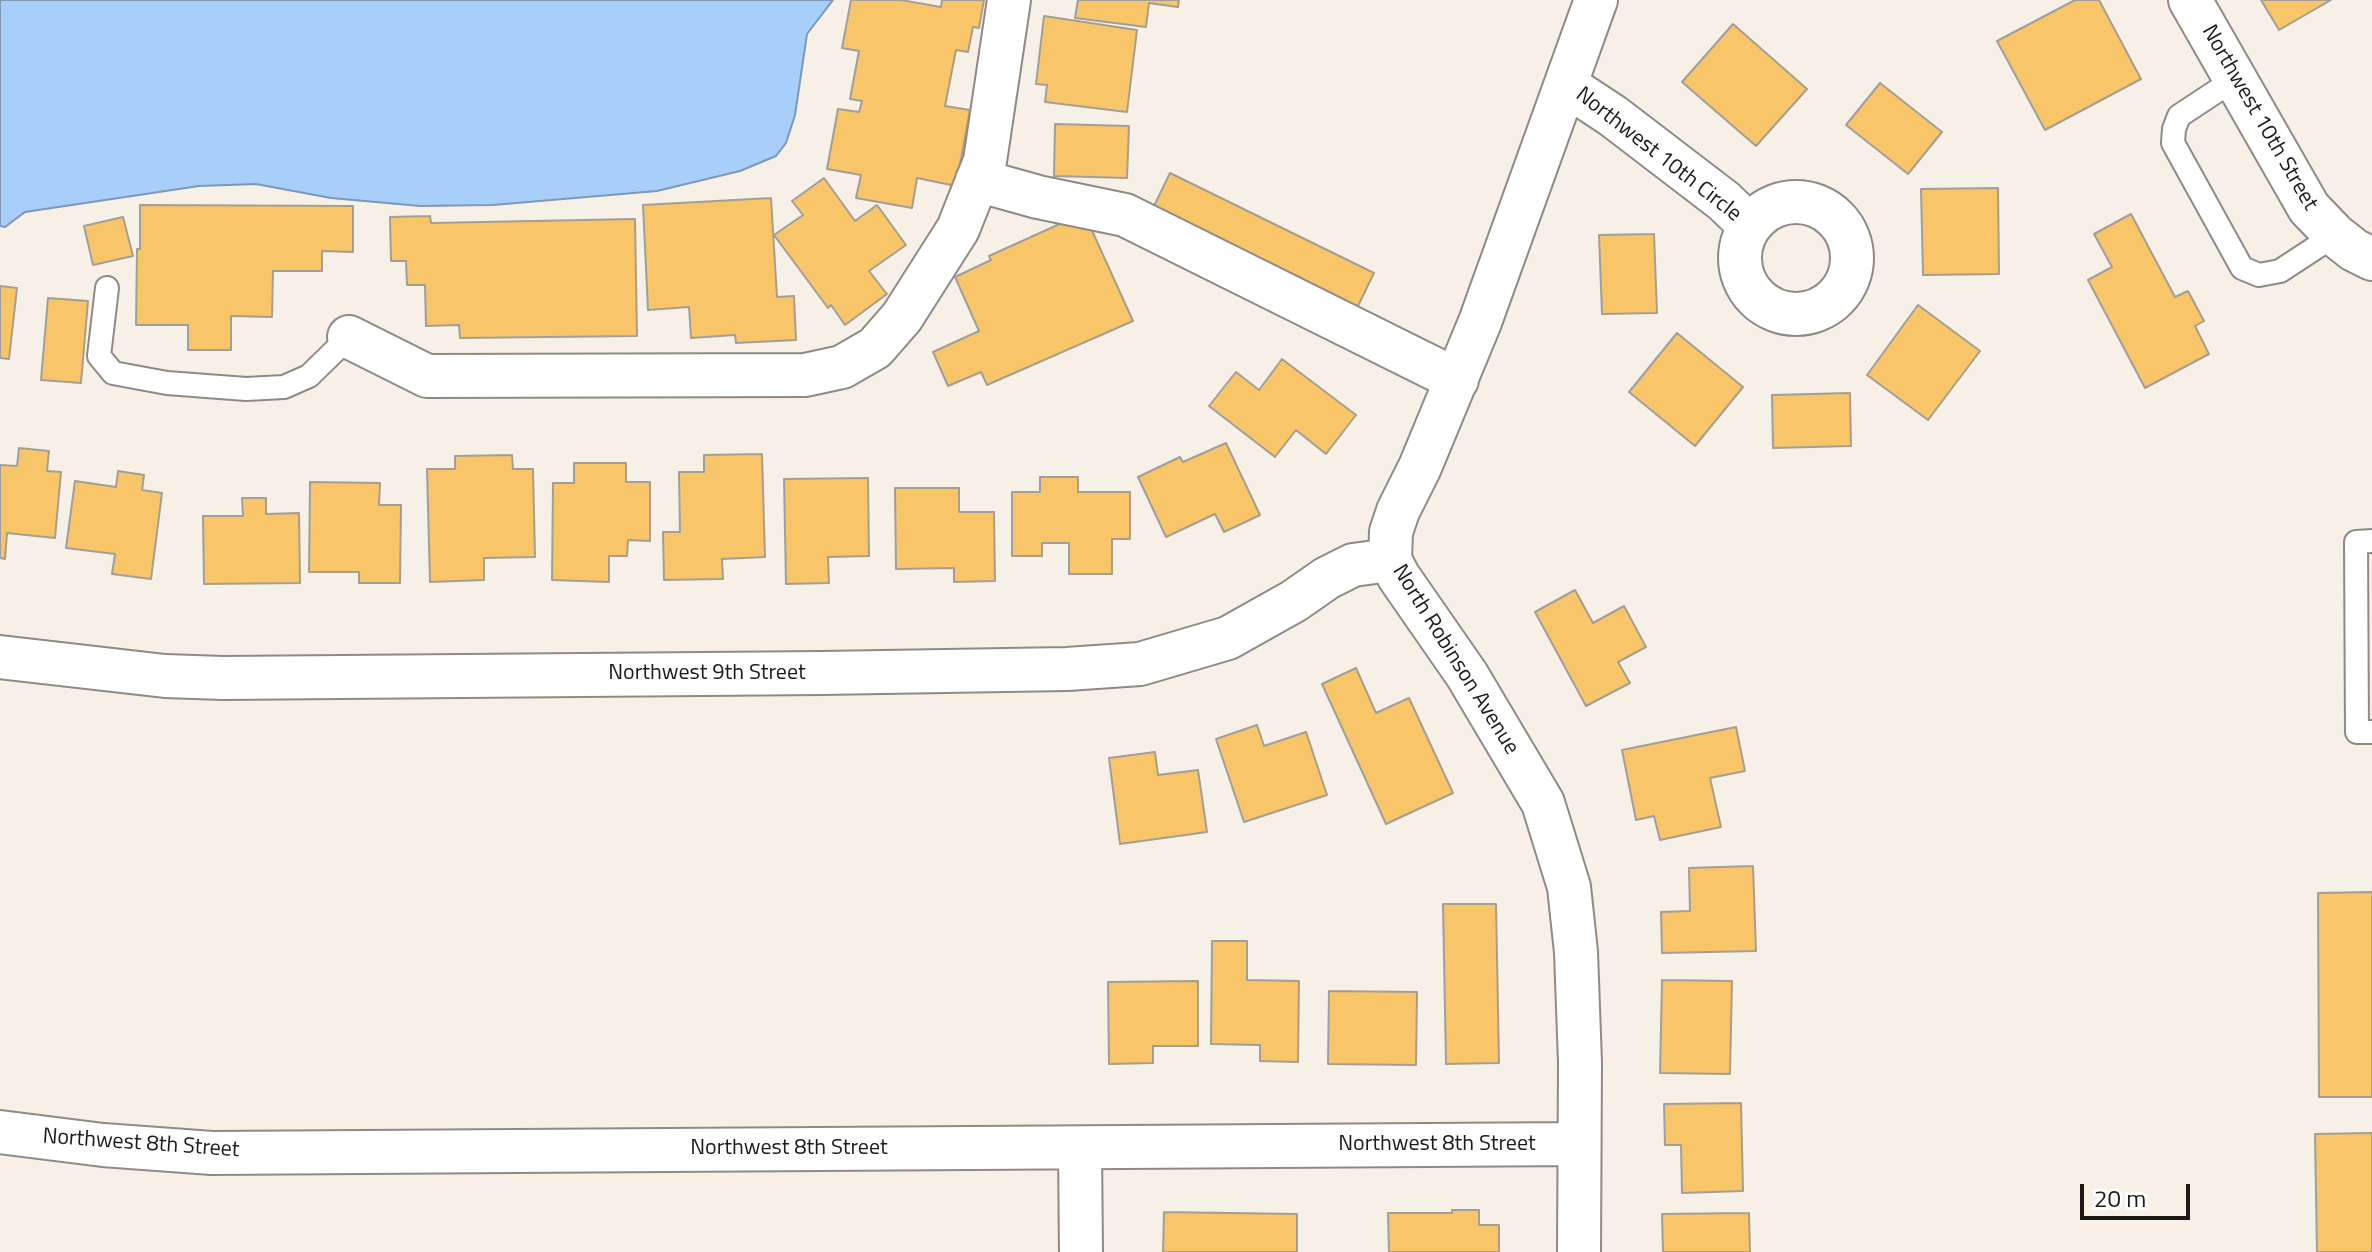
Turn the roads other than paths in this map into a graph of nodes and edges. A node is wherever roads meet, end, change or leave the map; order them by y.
1 (1009, 0) edge
2 (1596, 0) edge
3 (2190, 0) edge
4 (2235, 79) junction
5 (1566, 85) junction
6 (977, 180) junction
7 (1750, 226) dead end
8 (2335, 235) junction
9 (2372, 259) edge
10 (107, 288) dead end
11 (349, 337) joint
12 (1457, 380) junction
13 (2372, 541) edge
14 (1390, 560) junction
15 (0, 657) edge
16 (2372, 732) edge
17 (0, 1132) edge
18 (1579, 1144) junction
19 (1080, 1148) junction
20 (1081, 1252) edge
21 (1579, 1252) edge

1 - 6 street
2 - 5 street, North Robinson Avenue
3 - 4 street, Northwest 10th Street
4 - 8 street, Northwest 10th Street
4 - 8 lane
5 - 7 street, Northwest 10th Circle
5 - 12 street, North Robinson Avenue
6 - 11 street
6 - 12 street
8 - 9 street, Northwest 10th Street
10 - 11 lane
12 - 14 street, North Robinson Avenue
13 - 16 lane
14 - 15 street, Northwest 9th Street
14 - 18 street, North Robinson Avenue
17 - 19 street, Northwest 8th Street
18 - 19 street, Northwest 8th Street
18 - 21 street, North Robinson Avenue
19 - 20 street

